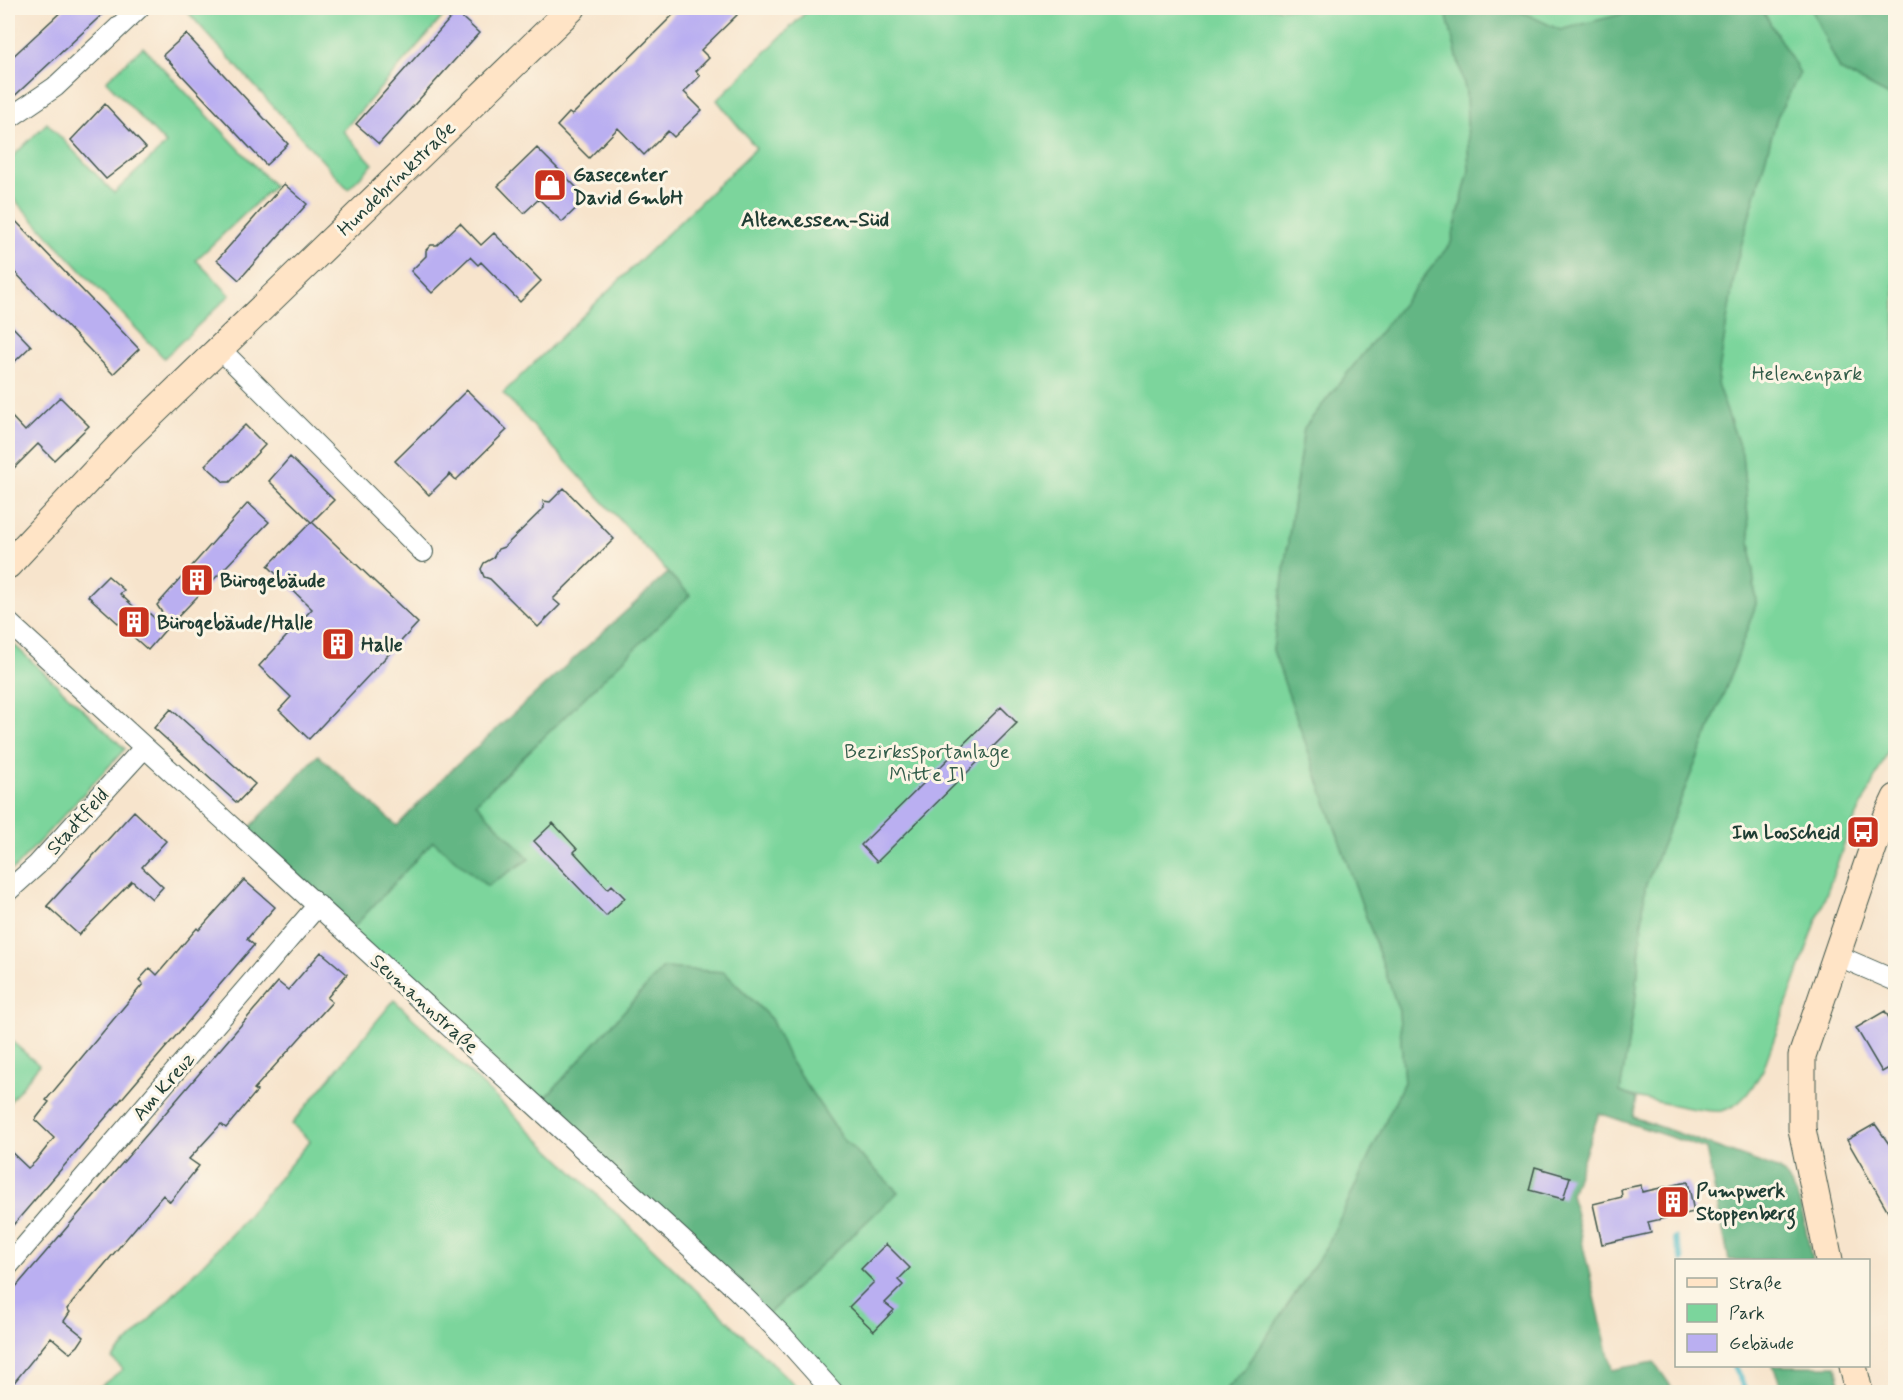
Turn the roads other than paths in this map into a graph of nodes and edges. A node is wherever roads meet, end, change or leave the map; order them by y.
1 (140, 8) edge
2 (572, 8) edge
3 (8, 119) edge
4 (219, 348) junction
5 (423, 552) dead end
6 (8, 565) edge
7 (8, 622) edge
8 (144, 748) junction
9 (1896, 798) edge
10 (8, 891) edge
11 (318, 905) junction
12 (1836, 955) junction
13 (1896, 981) edge
14 (1829, 1259) edge
15 (8, 1266) edge
16 (1853, 1367) edge
17 (833, 1392) edge
18 (1859, 1392) edge

1 - 3 street
2 - 4 street, Hundebrinkstraße
4 - 5 street
4 - 6 street, Hundebrinkstraße
7 - 8 street, Seumannstraße
8 - 10 street, Stadtfeld
8 - 11 street, Seumannstraße
9 - 12 street
11 - 15 street, Am Kreuz
11 - 17 street, Seumannstraße
12 - 13 street
12 - 14 street
16 - 18 street

